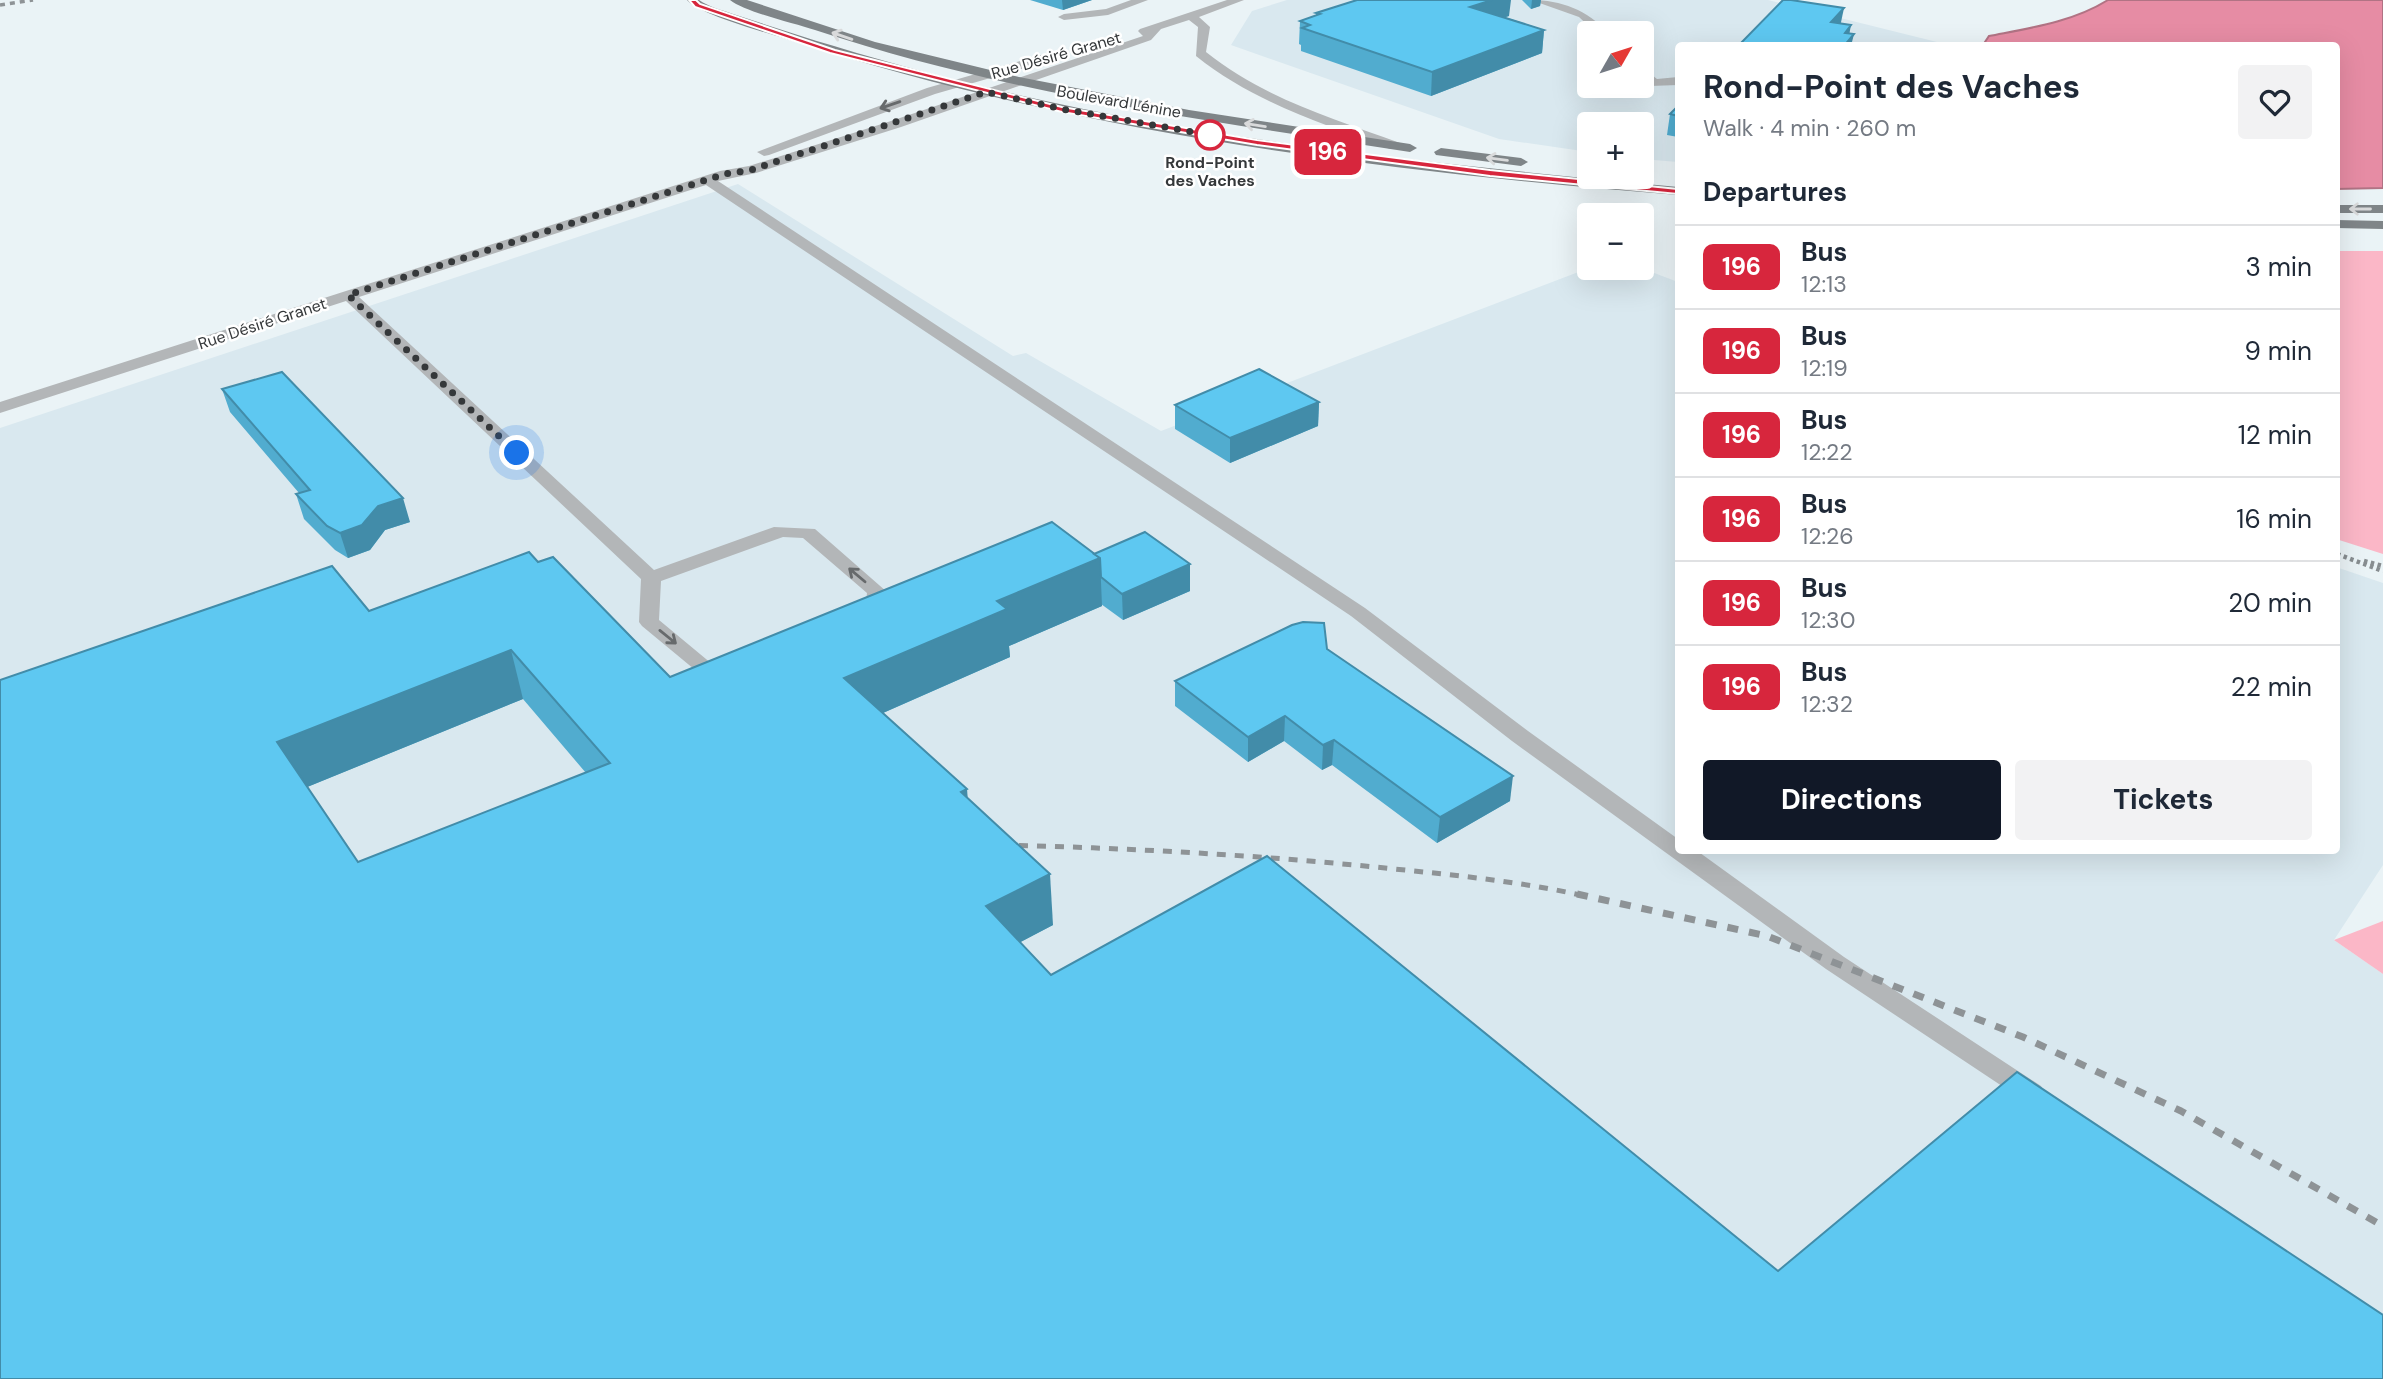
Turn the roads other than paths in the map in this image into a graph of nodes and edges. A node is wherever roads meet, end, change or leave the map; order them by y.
1 (693, 0) edge
2 (736, 0) edge
3 (1142, 0) edge
4 (1238, 0) edge
5 (1537, 0) edge
6 (1190, 16) junction
7 (1064, 18) dead end
8 (1589, 21) edge
9 (1155, 29) junction
10 (988, 74) junction
11 (1020, 81) junction
12 (1675, 81) edge
13 (1654, 83) edge
14 (954, 84) junction
15 (986, 92) junction
16 (1395, 146) junction
17 (1577, 169) edge
18 (725, 174) junction
19 (1654, 175) edge
20 (1675, 178) edge
21 (708, 180) junction
22 (1675, 191) edge
23 (2340, 209) edge
24 (2383, 209) edge
25 (2340, 224) edge
26 (2383, 225) edge
27 (348, 295) junction
28 (0, 408) edge
29 (651, 578) junction
30 (849, 622) edge
31 (747, 664) edge
32 (1675, 847) edge
33 (1685, 854) edge
34 (2052, 1107) edge

1 - 14 main road, Boulevard Lénine
10 -> 2 main road, Boulevard Lénine
3 - 7 street
4 - 6 street, Rue Désiré Granet
5 - 8 street
6 - 9 street, Rue Désiré Granet
6 - 16 street
9 - 10 street, Rue Désiré Granet
9 - 11 street, Rue Désiré Granet
10 - 11 main road, Boulevard Lénine
10 - 14 street, Rue Désiré Granet
11 - 15 street, Rue Désiré Granet
16 -> 11 main road, Boulevard Lénine
12 - 13 street
14 - 15 main road, Boulevard Lénine
14 -> 18 street, Rue Désiré Granet
15 - 18 street, Rue Désiré Granet
15 - 22 main road, Boulevard Lénine
17 -> 16 main road, Boulevard Lénine
18 - 21 street, Rue Désiré Granet
19 - 20 main road
21 - 27 street, Rue Désiré Granet
21 - 32 street
24 -> 23 main road
25 - 26 main road
27 - 28 street, Rue Désiré Granet
27 - 29 street
30 -> 29 street
29 -> 31 street
33 - 34 street

